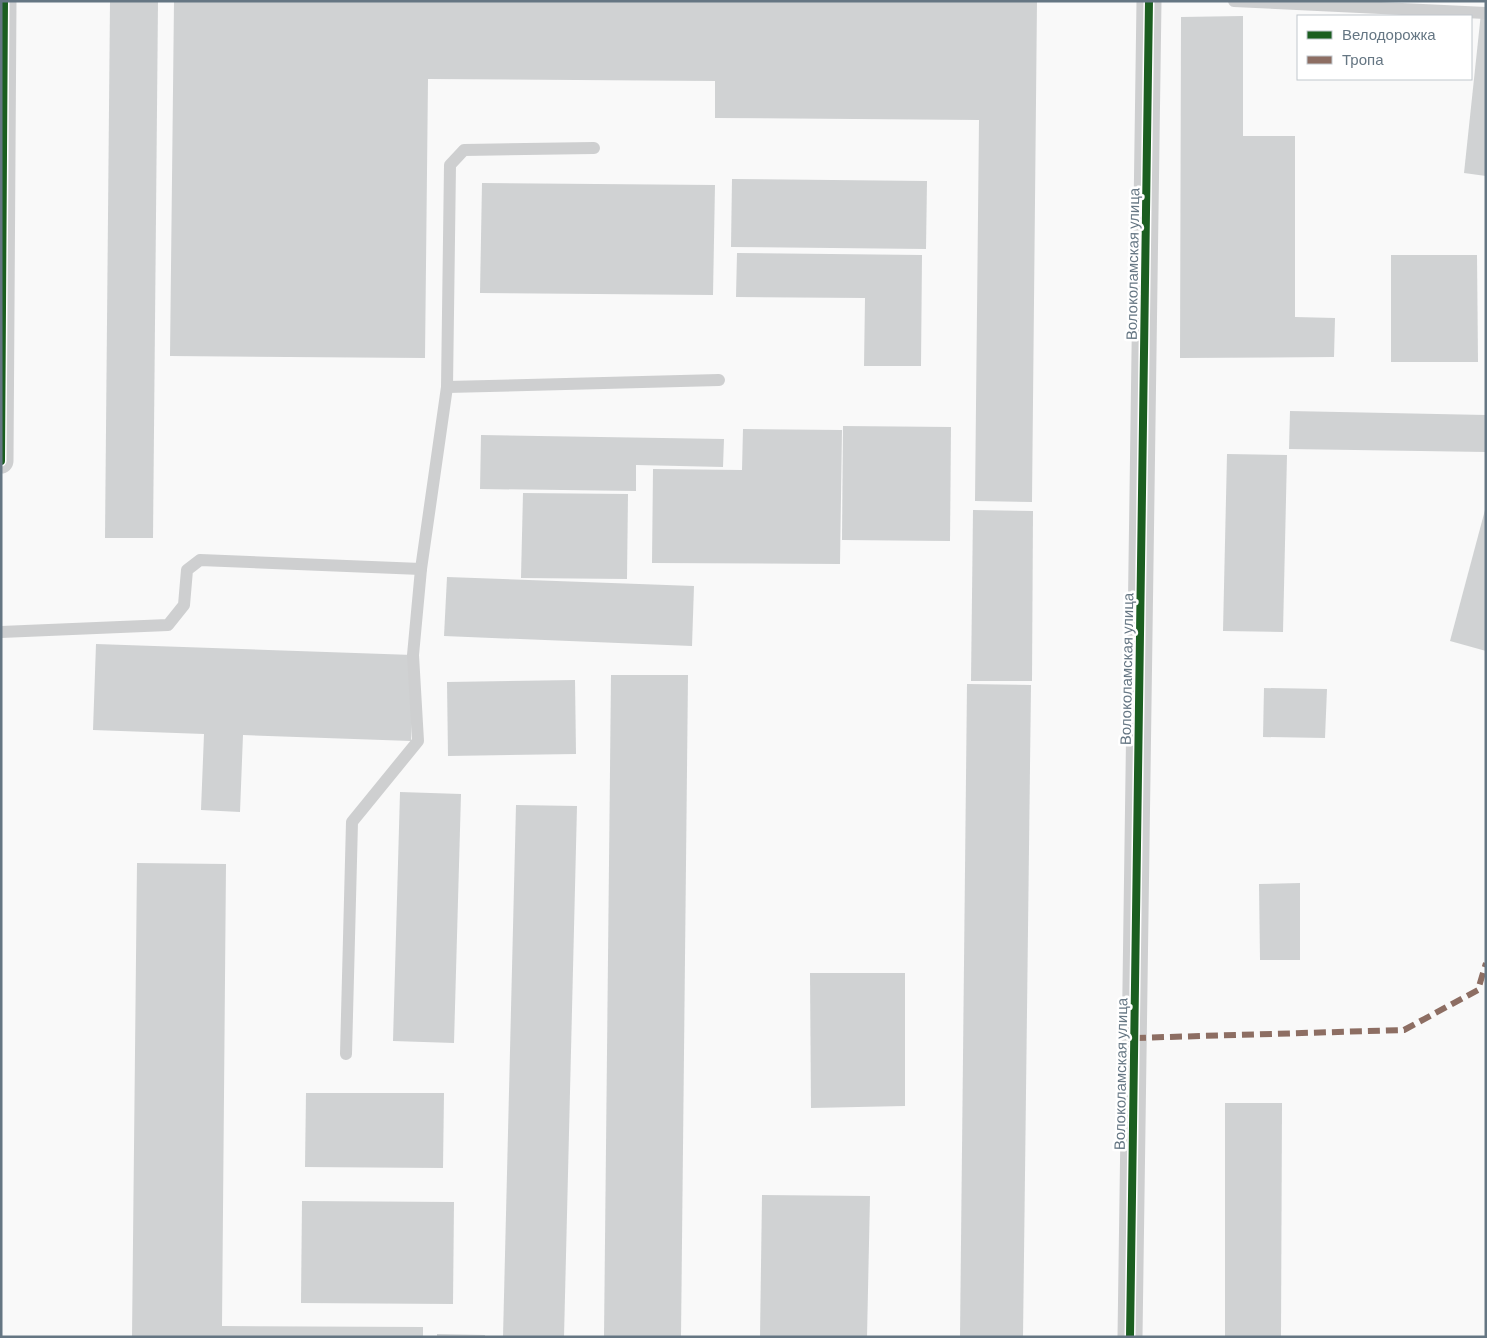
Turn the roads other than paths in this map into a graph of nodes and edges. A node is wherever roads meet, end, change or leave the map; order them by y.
1 (4, 1) edge
2 (1149, 1) edge
3 (1234, 1) edge
4 (1486, 13) edge
5 (594, 148) dead end
6 (2, 253) edge
7 (719, 380) dead end
8 (2, 386) edge
9 (447, 387) junction
10 (1, 461) edge
11 (421, 568) junction
12 (1, 632) edge
13 (346, 1054) dead end
14 (1130, 1337) edge

1 - 6 street
2 - 14 street, Волоколамская улица
3 - 4 lane
5 - 9 lane
6 - 8 street
7 - 9 lane
8 - 10 street
9 - 11 lane
11 - 12 lane
11 - 13 lane

